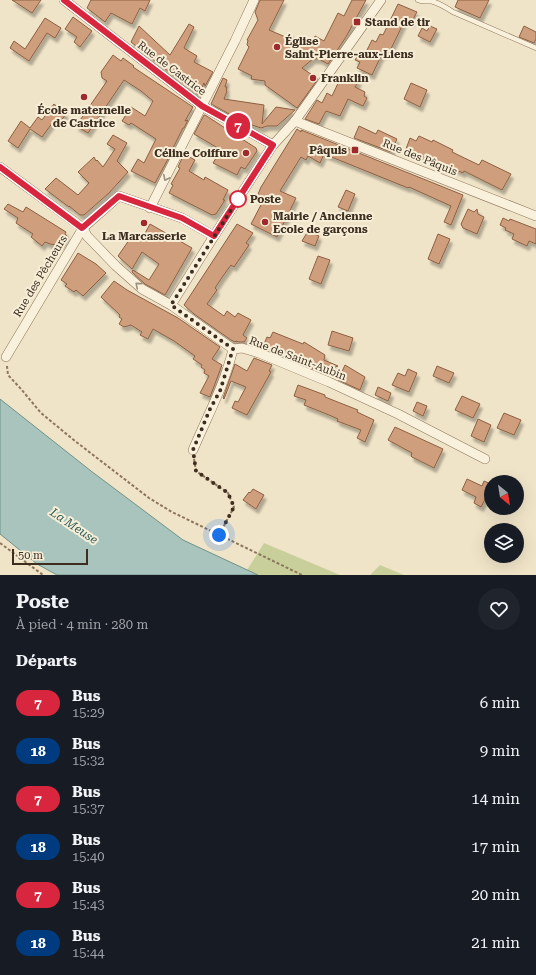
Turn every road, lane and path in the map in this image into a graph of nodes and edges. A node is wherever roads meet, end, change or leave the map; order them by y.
1 (64, 0) edge
2 (254, 0) edge
3 (381, 0) edge
4 (418, 0) edge
5 (444, 0) edge
6 (446, 7) junction
7 (536, 48) edge
8 (202, 106) junction
9 (296, 121) junction
10 (273, 145) junction
11 (0, 167) edge
12 (150, 208) junction
13 (536, 216) edge
14 (82, 228) junction
15 (214, 236) junction
16 (171, 305) junction
17 (233, 349) junction
18 (6, 357) joint
19 (193, 450) joint
20 (485, 459) dead end
21 (219, 535) junction
22 (0, 543) edge
23 (43, 575) edge
24 (302, 575) edge

1 - 8 street, Rue de Castrice
2 - 8 street
3 - 9 street
4 - 6 lane
5 - 6 lane
6 - 7 lane
8 - 10 street, Rue de Castrice
8 -> 12 street
9 - 10 street
9 - 13 street, Rue des Pâquis
10 - 15 street
11 - 14 street, Rue de Saint-Aubin
12 - 14 street, Rue des Pêcheurs
12 - 15 street
16 -> 14 street, Rue de Saint-Aubin
14 - 18 street, Rue des Pêcheurs
15 - 16 street
16 - 17 street, Rue de Saint-Aubin
17 - 19 street
17 - 20 street, Rue de Saint-Aubin
18 - 21 path
19 - 21 path
21 - 24 path
22 - 23 path

